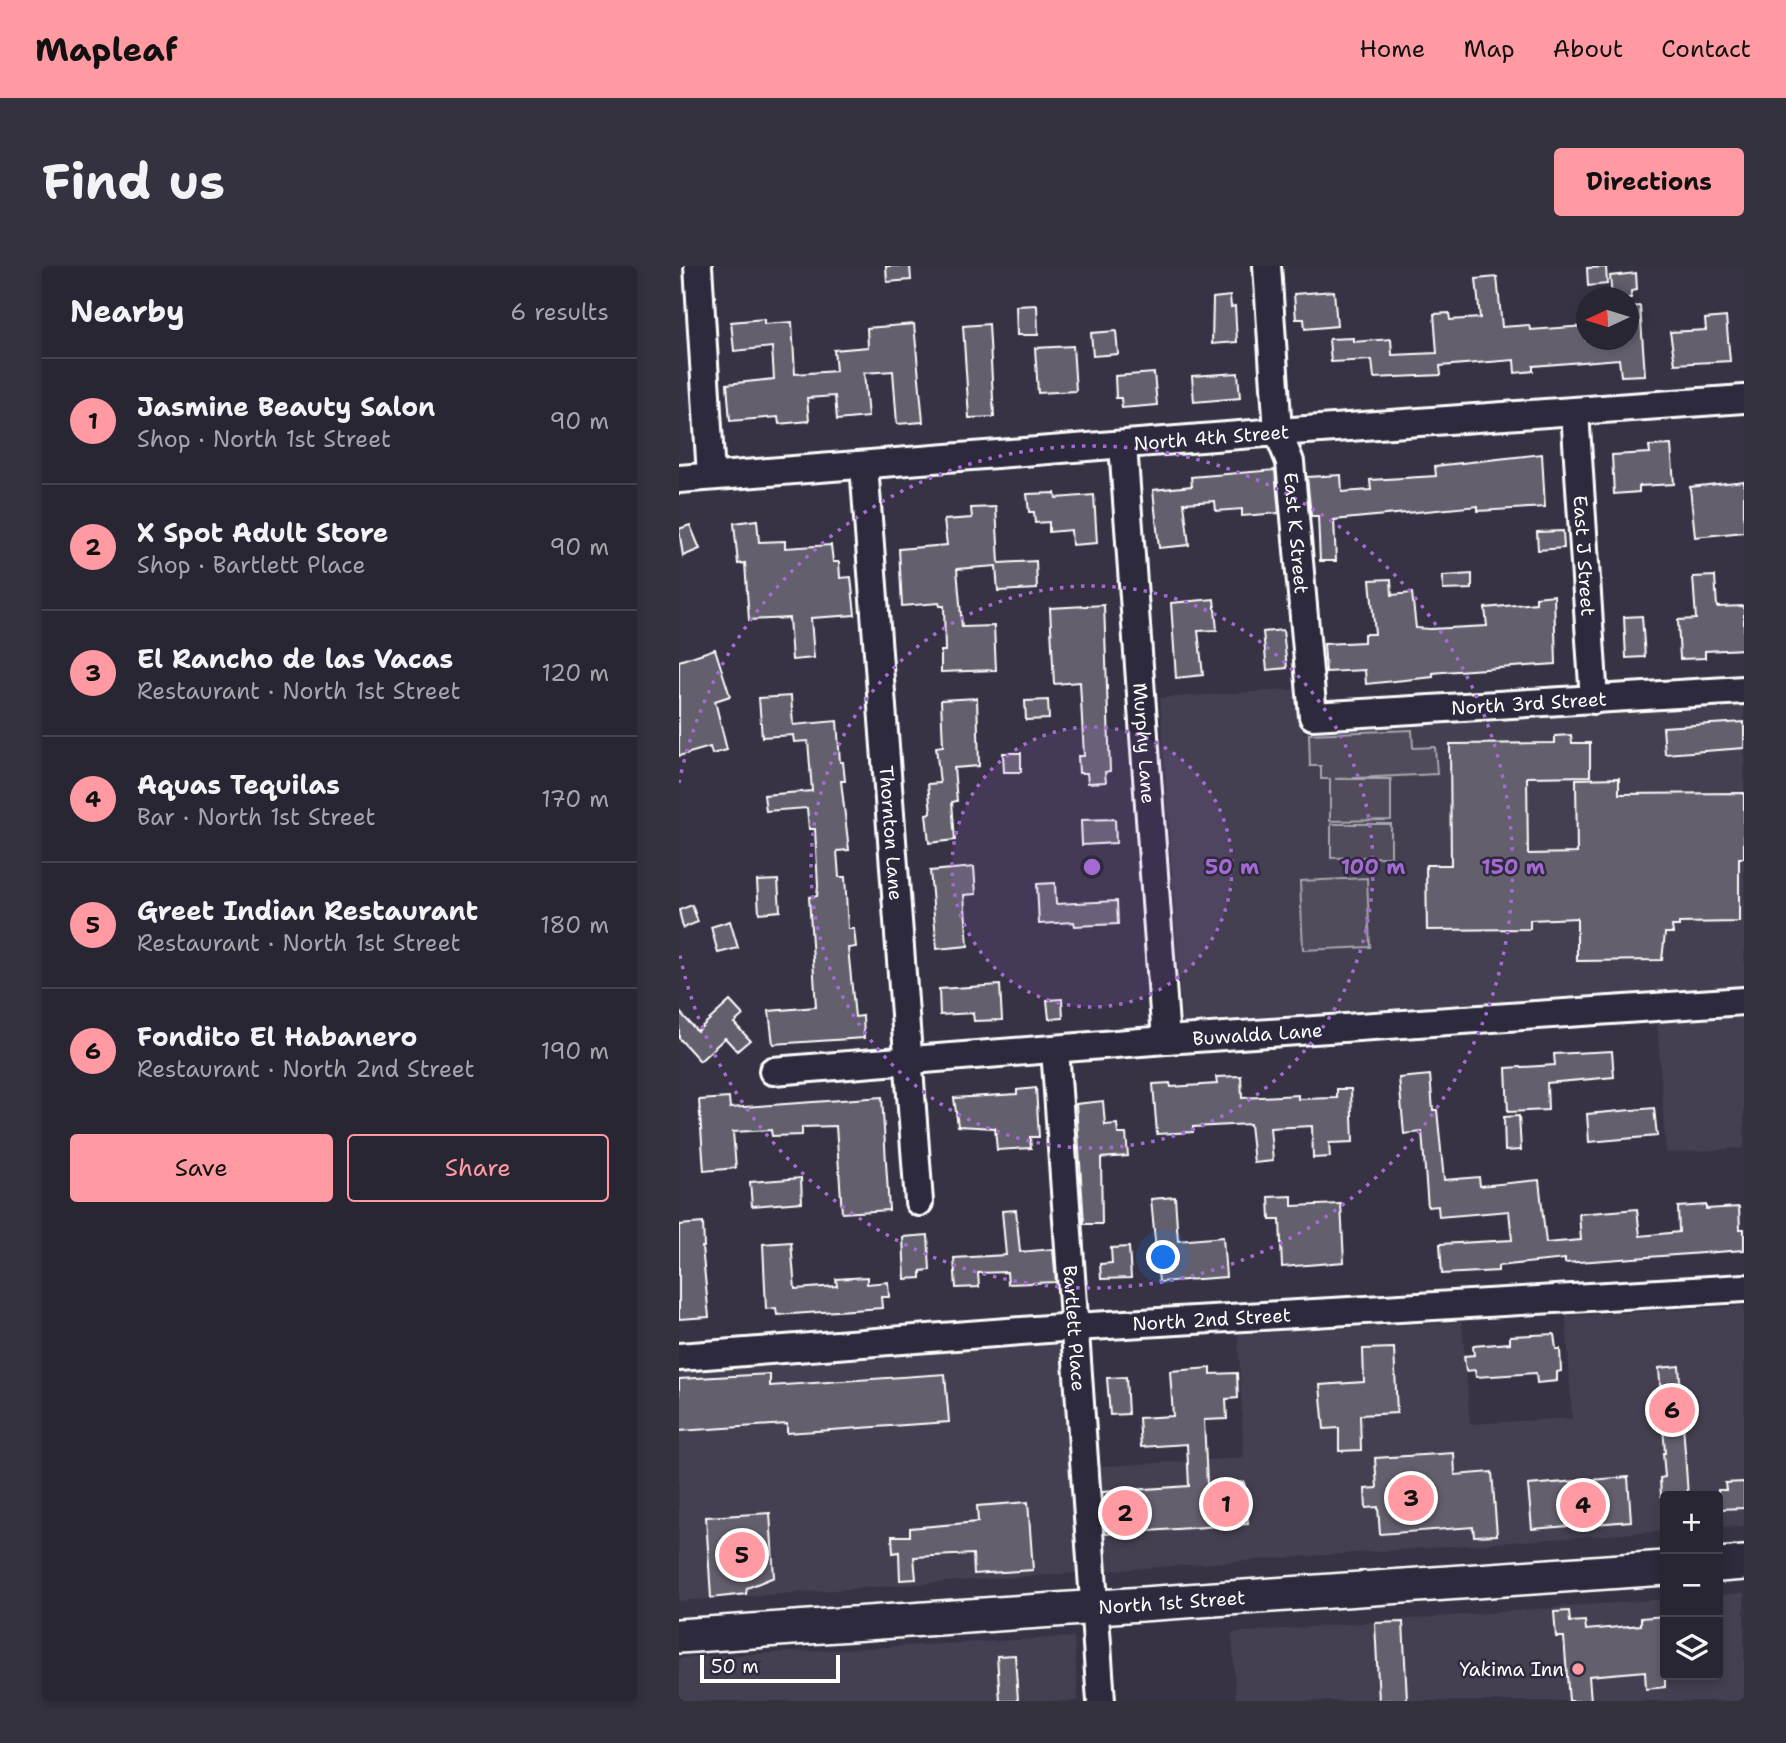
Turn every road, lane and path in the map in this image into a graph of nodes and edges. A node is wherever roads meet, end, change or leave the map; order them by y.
1 (698, 266) edge
2 (1267, 266) edge
3 (1744, 399) edge
4 (1575, 412) junction
5 (1278, 432) junction
6 (1123, 445) junction
7 (864, 465) junction
8 (711, 476) junction
9 (679, 479) edge
10 (1744, 690) edge
11 (1594, 700) junction
12 (1313, 716) joint
13 (1744, 1001) edge
14 (1166, 1040) junction
15 (1055, 1049) junction
16 (910, 1061) junction
17 (773, 1072) dead end
18 (919, 1202) dead end
19 (1744, 1288) edge
20 (1074, 1327) junction
21 (679, 1357) edge
22 (1744, 1563) edge
23 (1723, 1565) edge
24 (1660, 1568) edge
25 (1096, 1606) junction
26 (679, 1636) edge
27 (1101, 1701) edge

1 - 8 street
2 - 5 street, East K Street
3 - 4 street, North 4th Street
4 - 5 street, North 4th Street
4 - 11 street, East J Street
5 - 6 street, North 4th Street
5 - 12 street, East K Street
6 - 7 street, North 4th Street
6 - 14 street, Murphy Lane
7 - 8 street, North 4th Street
7 - 16 street, Thornton Lane
8 - 9 street, North 4th Street
10 - 11 street, North 3rd Street
11 - 12 street, North 3rd Street
13 - 14 street, Buwalda Lane
14 - 15 street, Buwalda Lane
15 - 16 street, Buwalda Lane
15 - 20 street, Bartlett Place
16 - 17 street, Buwalda Lane
16 - 18 street, Thornton Lane
19 - 20 street, North 2nd Street
20 - 21 street, North 2nd Street
20 - 25 street, Bartlett Place
22 - 23 main road
24 - 25 main road, North 1st Street
25 - 26 main road, North 1st Street
25 - 27 street, Bartlett Place

